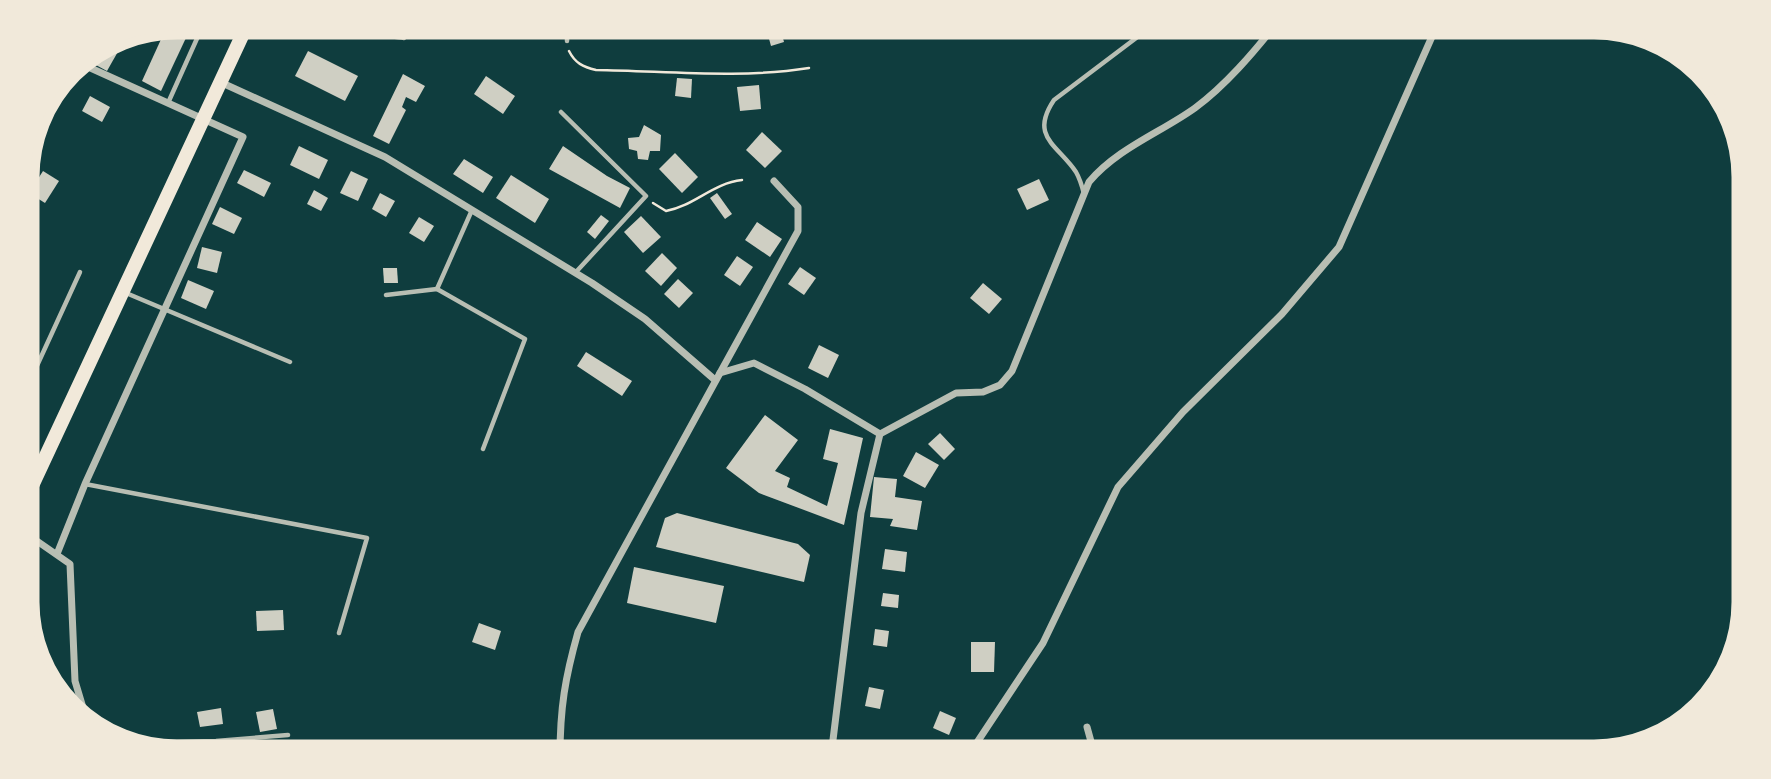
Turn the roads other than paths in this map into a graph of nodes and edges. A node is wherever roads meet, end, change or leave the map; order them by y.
1 (199, 35) edge
2 (242, 35) edge
3 (382, 35) edge
4 (567, 35) edge
5 (1140, 35) edge
6 (1266, 35) edge
7 (1433, 35) edge
8 (404, 38) dead end
9 (567, 41) road end
10 (87, 66) edge
11 (220, 82) junction
12 (168, 103) junction
13 (561, 112) dead end
14 (204, 119) junction
15 (774, 181) dead end
16 (1084, 194) junction
17 (472, 210) junction
18 (80, 272) dead end
19 (575, 272) junction
20 (437, 289) junction
21 (123, 291) junction
22 (386, 295) dead end
23 (165, 309) junction
24 (290, 362) dead end
25 (35, 370) edge
26 (718, 376) junction
27 (880, 434) junction
28 (483, 449) dead end
29 (35, 479) edge
30 (85, 484) junction
31 (35, 539) edge
32 (57, 554) junction
33 (339, 633) dead end
34 (83, 708) edge
35 (1087, 727) dead end
36 (288, 735) dead end
37 (155, 742) edge
38 (560, 744) edge
39 (832, 744) edge
40 (976, 744) edge
41 (1092, 744) edge

1 - 12 lane
2 - 11 highway
3 - 8 lane
4 - 9 lane
5 - 16 lane
6 - 16 street
7 - 40 street
10 - 12 street
11 - 14 highway
11 - 17 street
12 - 14 street
13 - 19 lane
14 - 21 highway
14 - 23 street
15 - 26 street
16 - 27 street
17 - 19 street
17 - 20 lane
18 - 25 lane
19 - 26 street
20 - 22 lane
20 - 28 lane
21 - 23 lane
21 - 29 highway
23 - 24 lane
23 - 30 street
26 - 27 street
26 - 38 street
27 - 39 street
30 - 32 street
30 - 33 lane
31 - 32 street
32 - 34 street
35 - 41 street
36 - 37 lane

